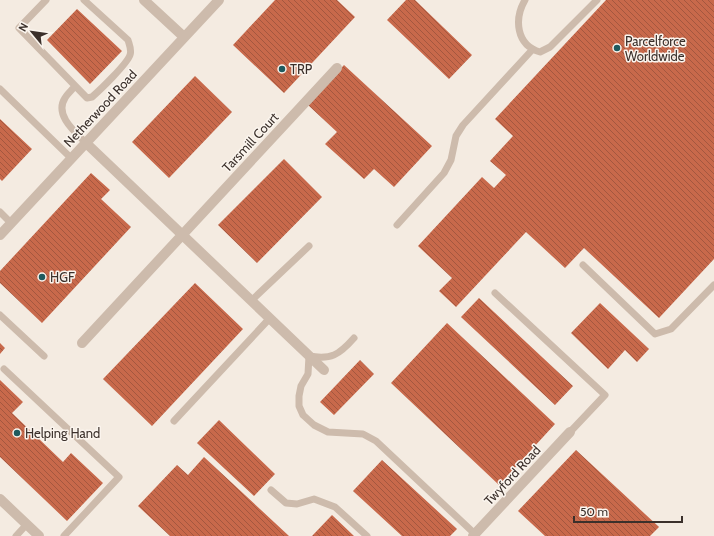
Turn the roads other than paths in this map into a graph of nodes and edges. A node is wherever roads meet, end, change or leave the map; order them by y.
1 (46, 0) edge
2 (84, 0) edge
3 (144, 0) edge
4 (219, 0) edge
5 (525, 0) edge
6 (597, 0) edge
7 (184, 37) junction
8 (532, 50) junction
9 (337, 68) dead end
10 (75, 86) junction
11 (0, 89) edge
12 (86, 143) junction
13 (72, 158) junction
14 (0, 212) edge
15 (11, 223) junction
16 (397, 225) dead end
17 (183, 233) junction
18 (0, 235) edge
19 (310, 246) dead end
20 (583, 265) dead end
21 (714, 285) edge
22 (495, 293) dead end
23 (252, 300) junction
24 (0, 315) edge
25 (270, 318) junction
26 (354, 338) dead end
27 (82, 343) dead end
28 (44, 356) dead end
29 (309, 356) junction
30 (4, 369) dead end
31 (324, 370) dead end
32 (174, 421) dead end
33 (570, 432) joint
34 (271, 490) dead end
35 (0, 499) edge
36 (27, 524) junction
37 (474, 535) edge
38 (16, 536) edge
39 (39, 536) edge
40 (64, 536) edge
41 (367, 536) edge

1 - 10 lane
2 - 10 lane
3 - 7 street
4 - 7 street, Netherwood Road
5 - 8 lane
6 - 8 lane
7 - 12 street, Netherwood Road
8 - 16 lane
9 - 17 street, Tarsmill Court
10 - 12 lane
11 - 13 lane
12 - 13 street, Netherwood Road
12 - 17 street
13 - 15 street, Netherwood Road
14 - 15 lane
15 - 18 street, Netherwood Road
17 - 23 street
17 - 27 street, Tarsmill Court
19 - 23 lane
20 - 21 lane
22 - 33 lane
23 - 25 street
24 - 28 lane
25 - 29 street
25 - 32 lane
26 - 29 lane
29 - 31 street
29 - 37 lane
30 - 40 lane
33 - 37 street, Twyford Road
34 - 41 lane
35 - 36 street
36 - 38 lane
36 - 39 street

